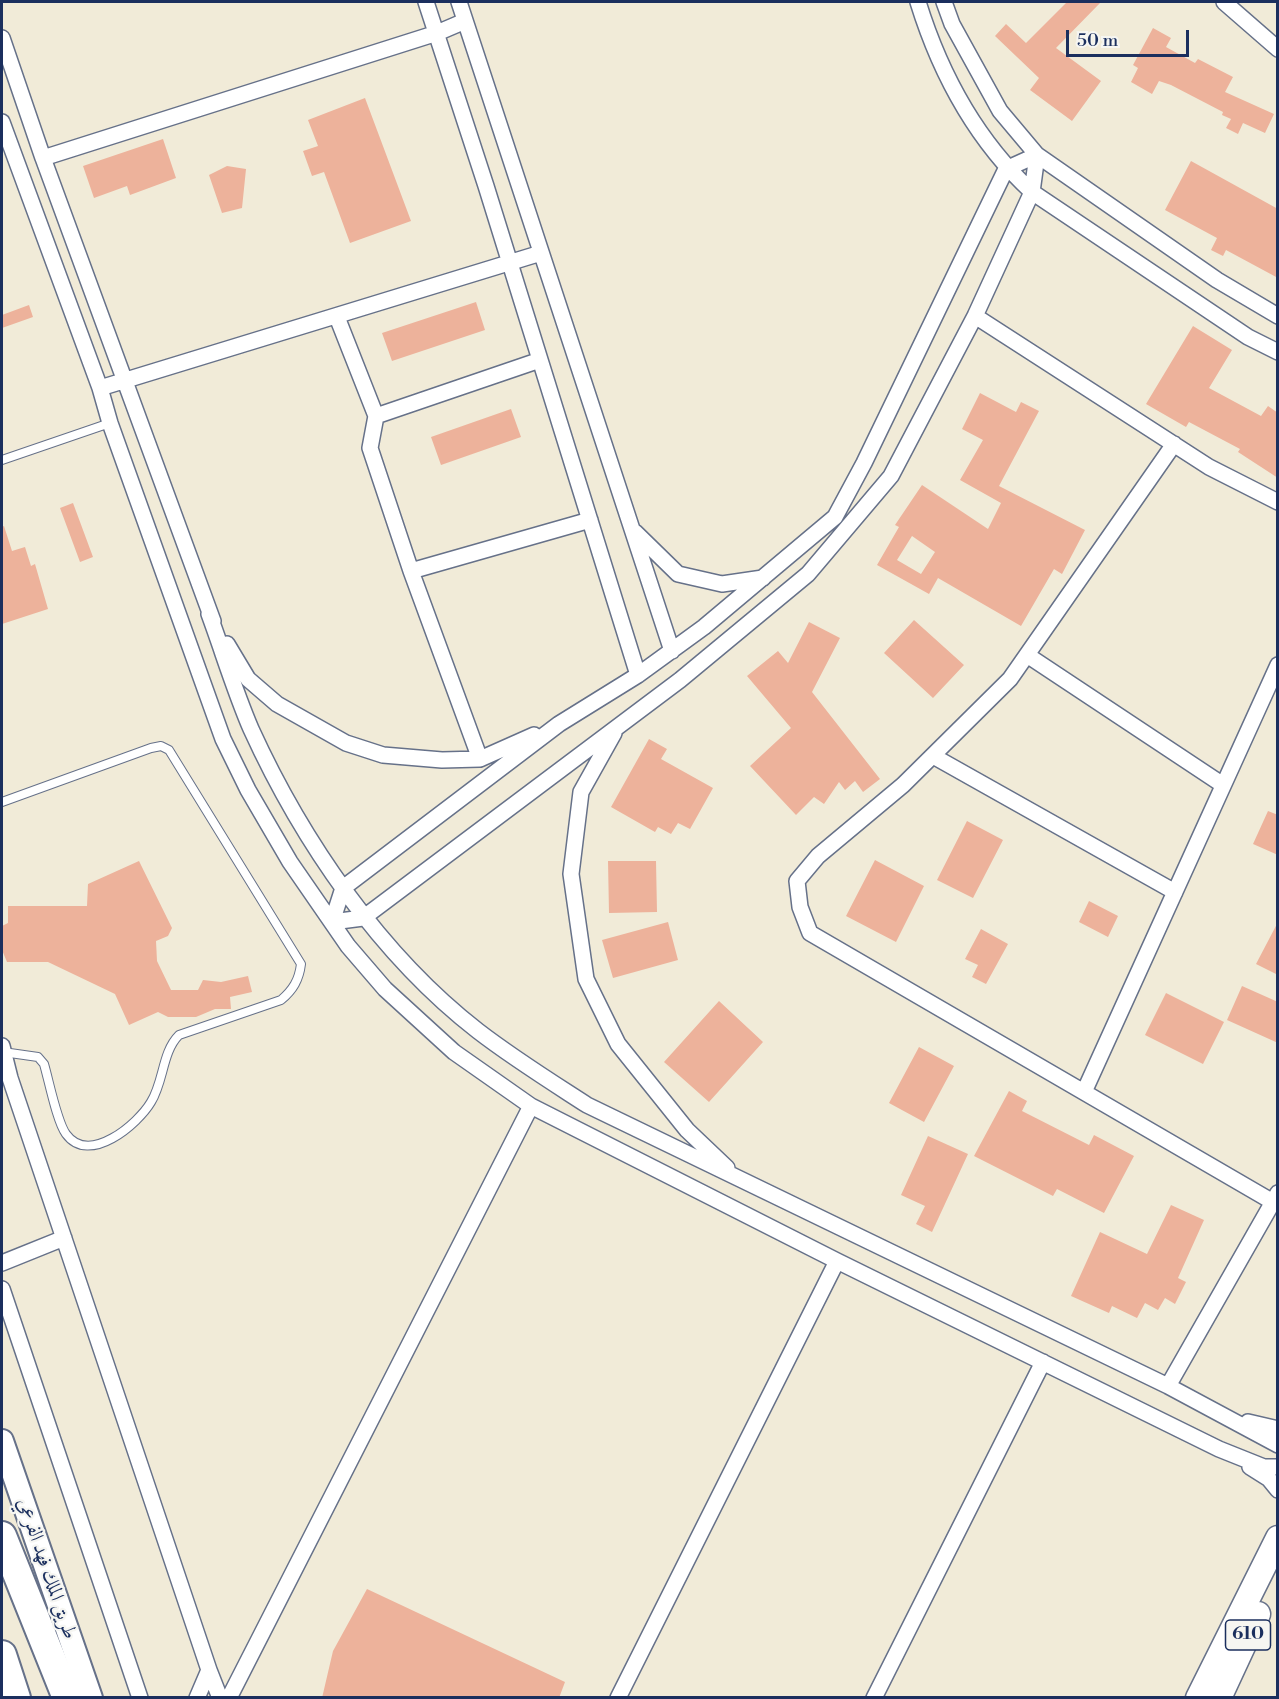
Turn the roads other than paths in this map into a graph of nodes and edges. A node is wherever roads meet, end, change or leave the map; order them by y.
1 (426, 2) edge
2 (459, 2) edge
3 (918, 2) edge
4 (944, 2) edge
5 (1224, 2) edge
6 (465, 21) junction
7 (437, 33) junction
8 (2, 38) edge
9 (1278, 49) edge
10 (2, 122) edge
11 (1037, 155) junction
12 (43, 158) junction
13 (1006, 169) junction
14 (1032, 192) junction
15 (541, 253) junction
16 (510, 263) junction
17 (975, 316) junction
18 (1278, 316) edge
19 (337, 317) junction
20 (1278, 352) edge
21 (540, 360) junction
22 (127, 381) junction
23 (100, 388) junction
24 (375, 416) junction
25 (110, 423) junction
26 (1173, 444) junction
27 (2, 460) edge
28 (1278, 502) edge
29 (590, 520) junction
30 (631, 528) junction
31 (411, 571) junction
32 (763, 578) junction
33 (209, 614) junction
34 (672, 651) junction
35 (1027, 655) junction
36 (1278, 665) edge
37 (638, 675) junction
38 (559, 724) junction
39 (617, 728) junction
40 (933, 756) junction
41 (480, 759) junction
42 (1223, 785) junction
43 (2, 802) edge
44 (343, 888) junction
45 (1174, 892) junction
46 (363, 918) junction
47 (332, 922) junction
48 (2, 1049) edge
49 (6, 1079) edge
50 (1084, 1092) junction
51 (8, 1096) edge
52 (531, 1106) junction
53 (738, 1178) junction
54 (1275, 1197) edge
55 (64, 1238) junction
56 (837, 1261) junction
57 (2, 1263) edge
58 (2, 1289) edge
59 (1043, 1362) junction
60 (1168, 1386) junction
61 (1231, 1418) junction
62 (1278, 1429) edge
63 (2, 1441) edge
64 (1278, 1445) edge
65 (1219, 1449) junction
66 (1278, 1467) edge
67 (1278, 1490) edge
68 (2, 1536) edge
69 (1278, 1538) edge
70 (2, 1558) edge
71 (1278, 1574) edge
72 (2, 1655) edge
73 (1215, 1664) junction
74 (209, 1670) junction
75 (16, 1698) edge
76 (48, 1698) edge
77 (67, 1698) edge
78 (91, 1698) edge
79 (140, 1698) edge
80 (197, 1698) edge
81 (220, 1698) edge
82 (229, 1698) edge
83 (618, 1698) edge
84 (874, 1698) edge
85 (1198, 1698) edge
86 (1209, 1698) edge
87 (1219, 1698) edge

1 - 7 street
2 - 6 street
3 - 13 street
4 - 11 street
5 - 9 street
6 - 7 street
6 - 15 street
7 - 12 street
7 - 16 street
8 - 12 street
10 - 23 street
11 - 13 street
11 - 14 street
11 - 18 street
12 - 22 street
13 - 14 street
13 - 32 street
14 - 17 street
14 - 20 street
15 - 16 street
15 - 30 street
16 - 19 street
16 - 21 street
17 - 26 street
17 - 39 street
19 - 22 street
19 - 24 street
21 - 24 street
21 - 29 street
22 - 23 street
22 - 33 street
23 - 25 street
24 - 31 street
25 - 27 lane
25 - 47 street
26 - 28 street
26 - 35 street
29 - 31 street
29 - 37 street
30 - 32 street
30 - 34 street
31 - 41 street
32 - 34 street
33 - 41 street
33 - 44 street
34 - 37 street
35 - 40 street
35 - 42 street
36 - 42 street
37 - 38 street
38 - 41 street
38 - 44 street
39 - 46 street
39 - 53 street
40 - 45 street
40 - 50 street
42 - 45 street
43 - 48 lane
44 - 46 street
44 - 47 street
45 - 50 street
46 - 47 street
46 - 53 street
47 - 52 street
48 - 49 street
49 - 51 street
50 - 54 street
51 - 55 street
52 - 56 street
52 - 82 street
53 - 60 street
54 - 60 street
55 - 57 street
55 - 74 street
56 - 59 street
56 - 83 street
58 - 79 street
59 - 65 street
59 - 84 street
60 - 61 street
61 - 62 street
61 - 64 street
63 - 78 main road, طريق الملك فهد الفرعي
65 - 66 street
65 - 67 street
68 - 77 highway
69 - 73 main road
70 - 76 highway
71 - 87 main road, 610
72 - 75 highway
73 - 85 main road
73 - 86 main road
74 - 80 street
74 - 81 street

